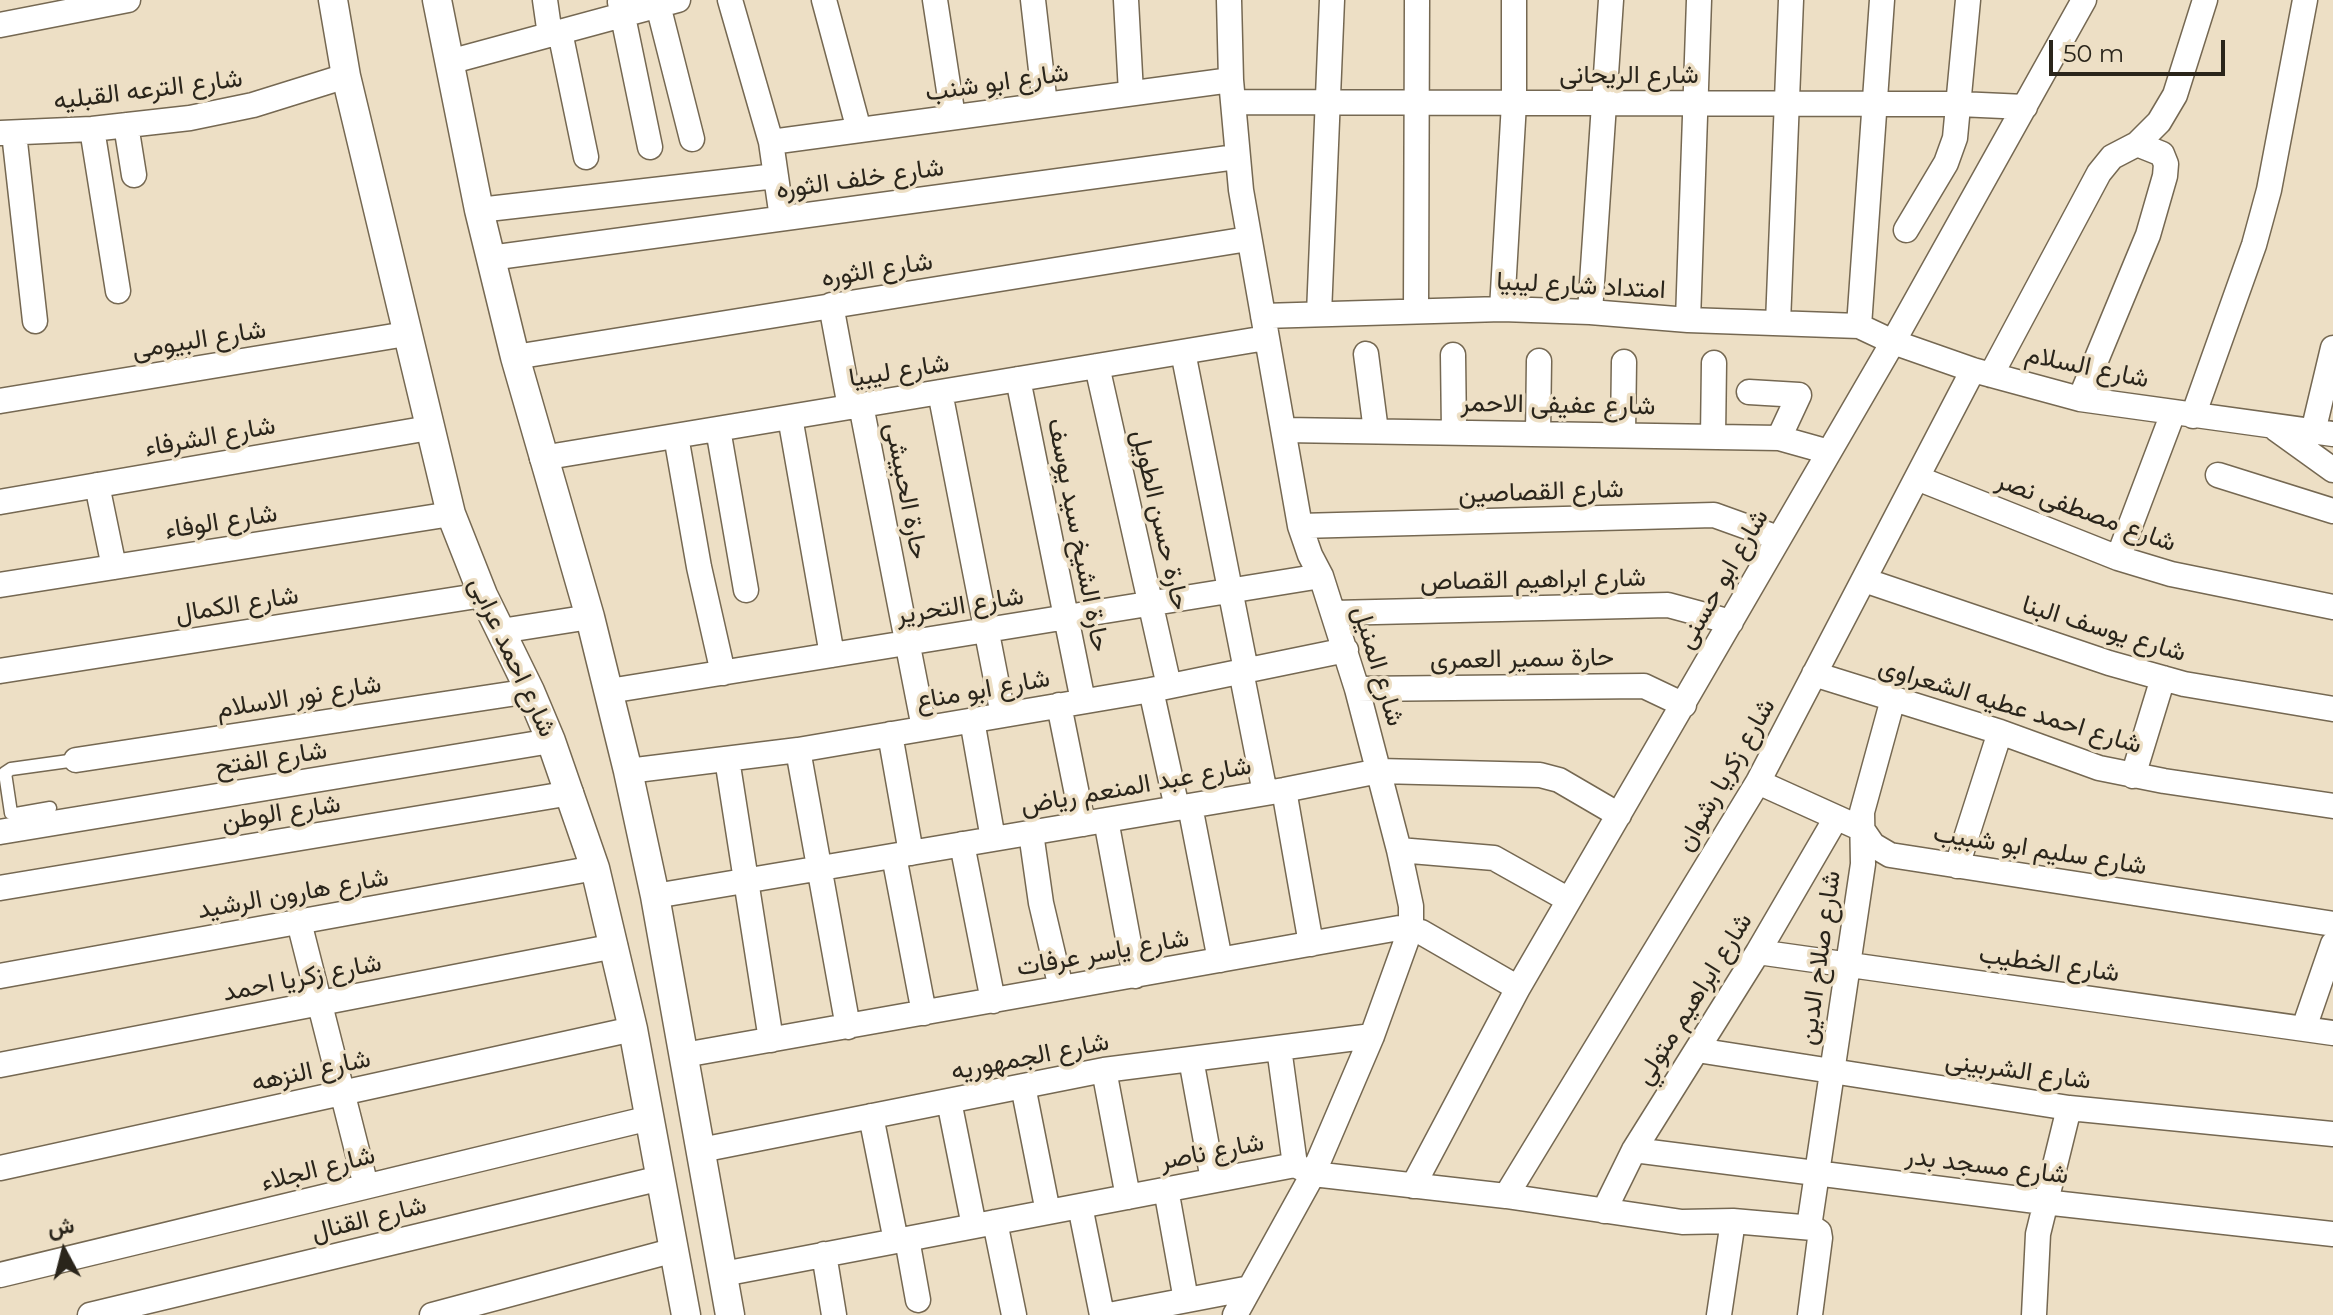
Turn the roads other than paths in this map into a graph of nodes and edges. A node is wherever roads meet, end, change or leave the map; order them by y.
1 (128, 0) edge
2 (333, 0) edge
3 (437, 0) edge
4 (545, 0) edge
5 (730, 0) edge
6 (824, 0) edge
7 (935, 0) edge
8 (1033, 0) edge
9 (1126, 0) edge
10 (1229, 0) edge
11 (1332, 0) edge
12 (1417, 0) edge
13 (1514, 0) edge
14 (1611, 0) edge
15 (1699, 0) edge
16 (1791, 0) edge
17 (1882, 0) edge
18 (1968, 0) edge
19 (2062, 0) edge
20 (2084, 0) edge
21 (2205, 0) edge
22 (2305, 0) edge
23 (100, 3) edge
24 (668, 3) edge
25 (621, 8) edge
26 (8, 16) edge
27 (555, 33) junction
28 (2063, 38) junction
29 (449, 62) junction
30 (346, 76) junction
31 (1232, 91) junction
32 (1131, 93) junction
33 (1328, 102) junction
34 (1417, 102) junction
35 (1514, 103) junction
36 (1604, 103) junction
37 (1695, 103) junction
38 (1787, 103) junction
39 (1874, 104) junction
40 (1959, 104) junction
41 (1045, 105) junction
42 (2025, 107) junction
43 (953, 117) junction
44 (126, 125) junction
45 (92, 129) junction
46 (859, 130) junction
47 (7, 133) edge
48 (692, 139) dead end
49 (771, 142) junction
50 (2137, 144) junction
51 (650, 147) dead end
52 (586, 157) dead end
53 (1236, 157) junction
54 (134, 175) dead end
55 (776, 176) junction
56 (479, 210) junction
57 (782, 218) junction
58 (1906, 230) dead end
59 (1248, 239) junction
60 (490, 258) junction
61 (118, 291) dead end
62 (831, 305) junction
63 (1502, 309) junction
64 (1416, 310) junction
65 (1590, 312) junction
66 (1319, 314) junction
67 (1688, 320) junction
68 (35, 321) dead end
69 (1778, 323) junction
70 (1859, 326) junction
71 (1264, 327) junction
72 (406, 334) junction
73 (1893, 342) junction
74 (2333, 348) edge
75 (1183, 352) junction
76 (1366, 354) dead end
77 (1453, 355) dead end
78 (515, 357) junction
79 (1539, 361) dead end
80 (1624, 362) dead end
81 (1714, 363) dead end
82 (1097, 366) junction
83 (1982, 372) junction
84 (1018, 379) junction
85 (940, 392) junction
86 (1749, 392) dead end
87 (2080, 399) junction
88 (0, 401) edge
89 (856, 406) junction
90 (2183, 414) junction
91 (790, 417) junction
92 (429, 428) junction
93 (2274, 428) junction
94 (718, 429) junction
95 (1285, 430) junction
96 (1376, 431) junction
97 (1454, 432) junction
98 (1538, 433) junction
99 (2323, 433) edge
100 (1623, 434) junction
101 (676, 436) junction
102 (1713, 437) junction
103 (1779, 438) junction
104 (1829, 452) junction
105 (542, 458) junction
106 (2333, 470) edge
107 (2218, 475) dead end
108 (1917, 478) junction
109 (97, 485) junction
110 (0, 502) edge
111 (2333, 511) edge
112 (451, 514) junction
113 (1300, 526) junction
114 (1778, 538) junction
115 (2118, 558) junction
116 (114, 567) junction
117 (1321, 576) junction
118 (1864, 580) junction
119 (0, 585) edge
120 (746, 590) dead end
121 (1229, 591) junction
122 (483, 595) junction
123 (1150, 604) junction
124 (2333, 607) edge
125 (1334, 613) junction
126 (590, 617) junction
127 (1064, 618) junction
128 (1731, 622) junction
129 (501, 631) junction
130 (986, 631) junction
131 (907, 643) junction
132 (1346, 650) junction
133 (832, 655) junction
134 (0, 671) edge
135 (1243, 671) junction
136 (723, 673) junction
137 (1814, 674) junction
138 (2163, 678) junction
139 (1160, 688) junction
140 (1357, 689) junction
141 (530, 691) junction
142 (609, 691) junction
143 (1893, 699) junction
144 (1071, 703) junction
145 (1684, 705) junction
146 (2333, 709) edge
147 (1003, 715) junction
148 (972, 720) junction
149 (924, 728) junction
150 (2000, 732) junction
151 (890, 734) junction
152 (551, 741) junction
153 (798, 750) junction
154 (727, 759) junction
155 (76, 760) joint
156 (628, 771) junction
157 (1379, 771) junction
158 (2133, 776) junction
159 (1758, 782) junction
160 (1274, 792) junction
161 (571, 793) junction
162 (2333, 806) edge
163 (1183, 807) junction
164 (50, 808) dead end
165 (1619, 815) junction
166 (1836, 818) junction
167 (1094, 822) junction
168 (1862, 829) junction
169 (0, 832) edge
170 (1031, 833) junction
171 (993, 839) junction
172 (962, 844) junction
173 (1399, 850) junction
174 (902, 854) junction
175 (1957, 866) junction
176 (595, 868) junction
177 (819, 868) junction
178 (746, 881) junction
179 (0, 888) edge
180 (655, 896) junction
181 (1569, 900) junction
182 (299, 922) junction
183 (2333, 924) edge
184 (1411, 928) junction
185 (1311, 944) junction
186 (2333, 944) edge
187 (615, 946) junction
188 (1758, 952) junction
189 (1220, 960) junction
190 (1848, 965) junction
191 (0, 976) edge
192 (1135, 976) junction
193 (1061, 988) junction
194 (1518, 988) junction
195 (993, 1001) junction
196 (319, 1003) junction
197 (924, 1013) junction
198 (848, 1027) junction
199 (2304, 1028) junction
200 (633, 1029) junction
201 (2333, 1033) edge
202 (1372, 1036) junction
203 (771, 1040) junction
204 (1279, 1048) junction
205 (1697, 1050) junction
206 (684, 1055) junction
207 (1191, 1059) junction
208 (0, 1065) edge
209 (1104, 1070) junction
210 (1832, 1071) junction
211 (1023, 1086) junction
212 (342, 1093) junction
213 (949, 1101) junction
214 (2069, 1108) junction
215 (871, 1116) junction
216 (650, 1118) junction
217 (2333, 1134) edge
218 (701, 1150) junction
219 (1634, 1150) junction
220 (0, 1168) edge
221 (1304, 1170) junction
222 (1818, 1172) junction
223 (661, 1178) junction
224 (1213, 1180) junction
225 (366, 1186) junction
226 (1413, 1186) junction
227 (1166, 1189) junction
228 (1506, 1196) junction
229 (1128, 1197) junction
230 (2044, 1202) junction
231 (1080, 1206) junction
232 (1604, 1211) junction
233 (1048, 1212) junction
234 (1733, 1221) junction
235 (984, 1224) junction
236 (1809, 1227) junction
237 (2333, 1234) edge
238 (901, 1240) junction
239 (675, 1250) junction
240 (824, 1254) junction
241 (723, 1274) junction
242 (0, 1275) edge
243 (1250, 1288) junction
244 (918, 1300) dead end
245 (1186, 1300) junction
246 (90, 1315) edge
247 (432, 1315) edge
248 (686, 1315) edge
249 (730, 1315) edge
250 (834, 1315) edge
251 (1014, 1315) edge
252 (1102, 1315) edge
253 (1109, 1315) edge
254 (1235, 1315) edge
255 (1719, 1315) edge
256 (1810, 1315) edge
257 (2034, 1315) edge

1 - 23 street
2 - 30 street, شارع احمد عرابى
3 - 29 street
4 - 27 street
5 - 49 street
6 - 46 street
7 - 43 street
8 - 41 street
9 - 32 street
10 - 31 street, شارع المنيل
11 - 33 street
12 - 34 street
13 - 35 street
14 - 36 street
15 - 37 street
16 - 38 street
17 - 39 street
18 - 40 street
19 - 28 street
20 - 28 street, شارع ابو حسنى
21 - 50 street, شارع زكريا رشوان
22 - 90 street
23 - 26 street
24 - 25 street
24 - 48 street
25 - 27 street
25 - 51 street
27 - 29 street
27 - 52 street
28 - 42 street, شارع ابو حسنى
29 - 56 street
30 - 44 street, شارع الترعه القبليه
30 - 72 street, شارع احمد عرابى
31 - 32 street, شارع ابو شنب
31 - 33 street, شارع الريحانى
31 - 53 street, شارع المنيل
32 - 41 street, شارع ابو شنب
33 - 34 street, شارع الريحانى
33 - 66 street
34 - 35 street, شارع الريحانى
34 - 64 street
35 - 36 street, شارع الريحانى
35 - 63 street
36 - 37 street, شارع الريحانى
36 - 65 street
37 - 38 street, شارع الريحانى
37 - 67 street
38 - 39 street, شارع الريحانى
38 - 69 street
39 - 40 street, شارع الريحانى
39 - 70 street
40 - 42 street, شارع الريحانى
40 - 58 street
41 - 43 street, شارع ابو شنب
42 - 73 street, شارع ابو حسنى
43 - 46 street, شارع ابو شنب
44 - 45 street, شارع الترعه القبليه
44 - 54 street
45 - 47 street, شارع الترعه القبليه
45 - 61 street
46 - 49 street, شارع ابو شنب
47 - 68 street
49 - 55 street
50 - 83 street, شارع زكريا رشوان
50 - 87 street
53 - 57 street, شارع خلف الثوره
53 - 59 street, شارع المنيل
55 - 56 street
55 - 57 street
56 - 60 street
57 - 60 street, شارع خلف الثوره
59 - 62 street, شارع الثوره
59 - 71 street, شارع المنيل
60 - 78 street
62 - 78 street, شارع الثوره
62 - 89 street, حارة الحبيشى
63 - 64 street, امتداد شارع ليبيا
63 - 65 street, امتداد شارع ليبيا
64 - 66 street, امتداد شارع ليبيا
65 - 67 street, امتداد شارع ليبيا
66 - 71 street, امتداد شارع ليبيا
67 - 69 street, امتداد شارع ليبيا
69 - 70 street, امتداد شارع ليبيا
70 - 73 street, امتداد شارع ليبيا
71 - 75 street, شارع ليبيا
71 - 95 street, شارع المنيل
72 - 88 street, شارع البيومى
72 - 92 street, شارع احمد عرابى
73 - 83 street, شارع السلام
73 - 104 street, شارع ابو حسنى
74 - 99 street
75 - 82 street, شارع ليبيا
75 - 121 street
76 - 96 street
77 - 97 street
78 - 105 street
79 - 98 street
80 - 100 street
81 - 102 street
82 - 84 street, شارع ليبيا
82 - 123 street, حارة حسن الطويل
83 - 87 street, شارع السلام
83 - 108 street, شارع زكريا رشوان
84 - 85 street, شارع ليبيا
84 - 127 street, حارة الشيخ سيد يوسف
85 - 89 street, شارع ليبيا
85 - 130 street
86 - 103 street
87 - 90 street, شارع السلام
89 - 91 street, شارع ليبيا
89 - 131 street, حارة الحبيشى
90 - 93 street, شارع السلام
90 - 115 street
91 - 94 street, شارع ليبيا
91 - 133 street
92 - 109 street, شارع الشرفاء
92 - 112 street, شارع احمد عرابى
93 - 99 street, شارع السلام
93 - 106 street, شارع السلام
94 - 101 street, شارع ليبيا
94 - 120 street
95 - 96 street, شارع عفيفى الاحمر
95 - 113 street, شارع المنيل
96 - 97 street, شارع عفيفى الاحمر
97 - 98 street, شارع عفيفى الاحمر
98 - 100 street, شارع عفيفى الاحمر
100 - 102 street, شارع عفيفى الاحمر
101 - 105 street, شارع ليبيا
101 - 136 street
102 - 103 street, شارع عفيفى الاحمر
103 - 104 street, شارع عفيفى الاحمر
104 - 114 street, شارع ابو حسنى
105 - 126 street
107 - 111 street
108 - 115 street, شارع مصطفى نصر
108 - 118 street, شارع زكريا رشوان
109 - 110 street, شارع الشرفاء
109 - 116 street
112 - 116 street, شارع الوفاء
112 - 122 street, شارع احمد عرابى
113 - 114 street, شارع القصاصين
113 - 117 street, شارع المنيل
114 - 128 street, شارع ابو حسنى
115 - 124 street, شارع مصطفى نصر
116 - 119 street, شارع الوفاء
117 - 121 street, شارع التحرير
117 - 125 street, شارع المنيل
118 - 137 street, شارع زكريا رشوان
118 - 138 street, شارع يوسف البنا
121 - 123 street, شارع التحرير
121 - 135 street
122 - 129 street, شارع احمد عرابى
122 - 134 street, شارع الكمال
123 - 127 street, شارع التحرير
123 - 139 street, حارة حسن الطويل
125 - 128 street, شارع ابراهيم القصاص
125 - 132 street, شارع المنيل
126 - 129 street
126 - 142 street
127 - 130 street, شارع التحرير
127 - 144 street, حارة الشيخ سيد يوسف
128 - 145 street, شارع ابو حسنى
129 - 141 street, شارع احمد عرابى
130 - 131 street, شارع التحرير
130 - 147 street
131 - 133 street, شارع التحرير
131 - 149 street, حارة الحبيشى
132 - 135 street, شارع ابو مناع
132 - 140 street, شارع المنيل
133 - 136 street, شارع التحرير
135 - 139 street, شارع ابو مناع
135 - 160 street
136 - 142 street, شارع التحرير
137 - 143 street, شارع احمد عطيه الشعراوى
137 - 159 street, شارع زكريا رشوان
138 - 146 street, شارع يوسف البنا
138 - 158 street
139 - 144 street, شارع ابو مناع
139 - 163 street, حارة حسن الطويل
140 - 145 street, حارة سمير العمرى
140 - 157 street, شارع المنيل
141 - 152 street, شارع احمد عرابى
141 - 155 street, شارع نور الاسلام
142 - 156 street
143 - 150 street, شارع احمد عطيه الشعراوى
143 - 168 street, شارع صلاح الدين
144 - 147 street, شارع ابو مناع
144 - 167 street, حارة الشيخ سيد يوسف
145 - 165 street, شارع ابو حسنى
147 - 148 street, شارع ابو مناع
148 - 149 street, شارع ابو مناع
148 - 171 street
149 - 151 street, شارع ابو مناع
150 - 158 street, شارع احمد عطيه الشعراوى
150 - 175 street
151 - 153 street, شارع ابو مناع
151 - 174 street
152 - 161 street, شارع احمد عرابى
152 - 169 street, شارع الفتح
153 - 154 street, شارع ابو مناع
153 - 177 street
154 - 156 street, شارع ابو مناع
154 - 178 street
155 - 164 lane
156 - 180 street
157 - 160 street, شارع عبد المنعم رياض
157 - 165 street, شارع عبد المنعم رياض
157 - 173 street, شارع المنيل
158 - 162 street, شارع احمد عطيه الشعراوى
159 - 166 street, شارع سليم ابو شبيب
159 - 228 street, شارع زكريا رشوان
160 - 163 street, شارع عبد المنعم رياض
160 - 185 street
161 - 176 street, شارع احمد عرابى
161 - 179 street, شارع الوطن
163 - 167 street, شارع عبد المنعم رياض
163 - 189 street, حارة حسن الطويل
165 - 181 street, شارع ابو حسنى
166 - 168 street, شارع سليم ابو شبيب
166 - 188 street, شارع ابراهيم متولي
167 - 170 street, شارع عبد المنعم رياض
167 - 192 street, حارة الشيخ سيد يوسف
168 - 175 street, شارع سليم ابو شبيب
168 - 190 street, شارع صلاح الدين
170 - 171 street, شارع عبد المنعم رياض
170 - 193 street
171 - 172 street, شارع عبد المنعم رياض
172 - 174 street, شارع عبد المنعم رياض
172 - 195 street
173 - 181 street
173 - 184 street, شارع المنيل
174 - 177 street, شارع عبد المنعم رياض
174 - 197 street
175 - 183 street, شارع سليم ابو شبيب
176 - 182 street, شارع هارون الرشيد
176 - 187 street, شارع احمد عرابى
177 - 178 street, شارع عبد المنعم رياض
177 - 198 street
178 - 180 street, شارع عبد المنعم رياض
178 - 203 street
180 - 206 street
181 - 194 street, شارع ابو حسنى
182 - 191 street, شارع هارون الرشيد
182 - 196 street
184 - 185 street, شارع ياسر عرفات
184 - 194 street
184 - 202 street, شارع المنيل
185 - 189 street, شارع ياسر عرفات
186 - 199 street
187 - 196 street, شارع زكريا احمد
187 - 200 street, شارع احمد عرابى
188 - 190 street, شارع الخطيب
188 - 205 street, شارع ابراهيم متولي
189 - 192 street, شارع ياسر عرفات
190 - 199 street, شارع الخطيب
190 - 210 street, شارع صلاح الدين
192 - 193 street, شارع ياسر عرفات
193 - 195 street, شارع ياسر عرفات
194 - 226 street, شارع ابو حسنى
195 - 197 street, شارع ياسر عرفات
196 - 208 street, شارع زكريا احمد
196 - 212 street
197 - 198 street, شارع ياسر عرفات
198 - 203 street, شارع ياسر عرفات
199 - 201 street, شارع الخطيب
200 - 212 street, شارع النزهه
200 - 216 street, شارع احمد عرابى
202 - 204 street, شارع الجمهوريه
202 - 221 street, شارع المنيل
203 - 206 street, شارع ياسر عرفات
204 - 207 street, شارع الجمهوريه
204 - 221 street
205 - 210 street, شارع الشربينى
205 - 219 street, شارع ابراهيم متولي
206 - 218 street
207 - 209 street, شارع الجمهوريه
207 - 224 street
209 - 211 street, شارع الجمهوريه
209 - 229 street
210 - 214 street, شارع الشربينى
210 - 222 street, شارع صلاح الدين
211 - 213 street, شارع الجمهوريه
211 - 233 street
212 - 220 street, شارع النزهه
212 - 225 street
213 - 215 street, شارع الجمهوريه
213 - 235 street
214 - 217 street, شارع الشربينى
214 - 230 street
215 - 218 street, شارع الجمهوريه
215 - 238 street
216 - 223 street, شارع احمد عرابى
216 - 225 street, شارع الجلاء
218 - 241 street
219 - 222 street, شارع مسجد بدر
219 - 232 street, شارع ابراهيم متولي
221 - 224 street, شارع ناصر
221 - 226 street, شارع ناصر
221 - 243 street, شارع المنيل
222 - 230 street, شارع مسجد بدر
222 - 236 street, شارع صلاح الدين
223 - 239 street, شارع احمد عرابى
223 - 246 street, شارع القنال
224 - 227 street, شارع ناصر
225 - 242 street, شارع الجلاء
226 - 228 street, شارع ناصر
227 - 229 street, شارع ناصر
227 - 245 street
228 - 232 street, شارع ناصر
229 - 231 street, شارع ناصر
230 - 237 street, شارع مسجد بدر
230 - 257 street
231 - 233 street, شارع ناصر
231 - 252 street
232 - 234 street, شارع ناصر
233 - 235 street, شارع ناصر
234 - 236 street, شارع ناصر
234 - 255 street
235 - 238 street, شارع ناصر
235 - 251 street
236 - 256 street
238 - 240 street, شارع ناصر
238 - 244 street
239 - 247 street
239 - 248 street, شارع احمد عرابى
240 - 241 street, شارع ناصر
240 - 250 street
241 - 249 street
243 - 245 street
243 - 254 street, شارع المنيل
245 - 253 street

